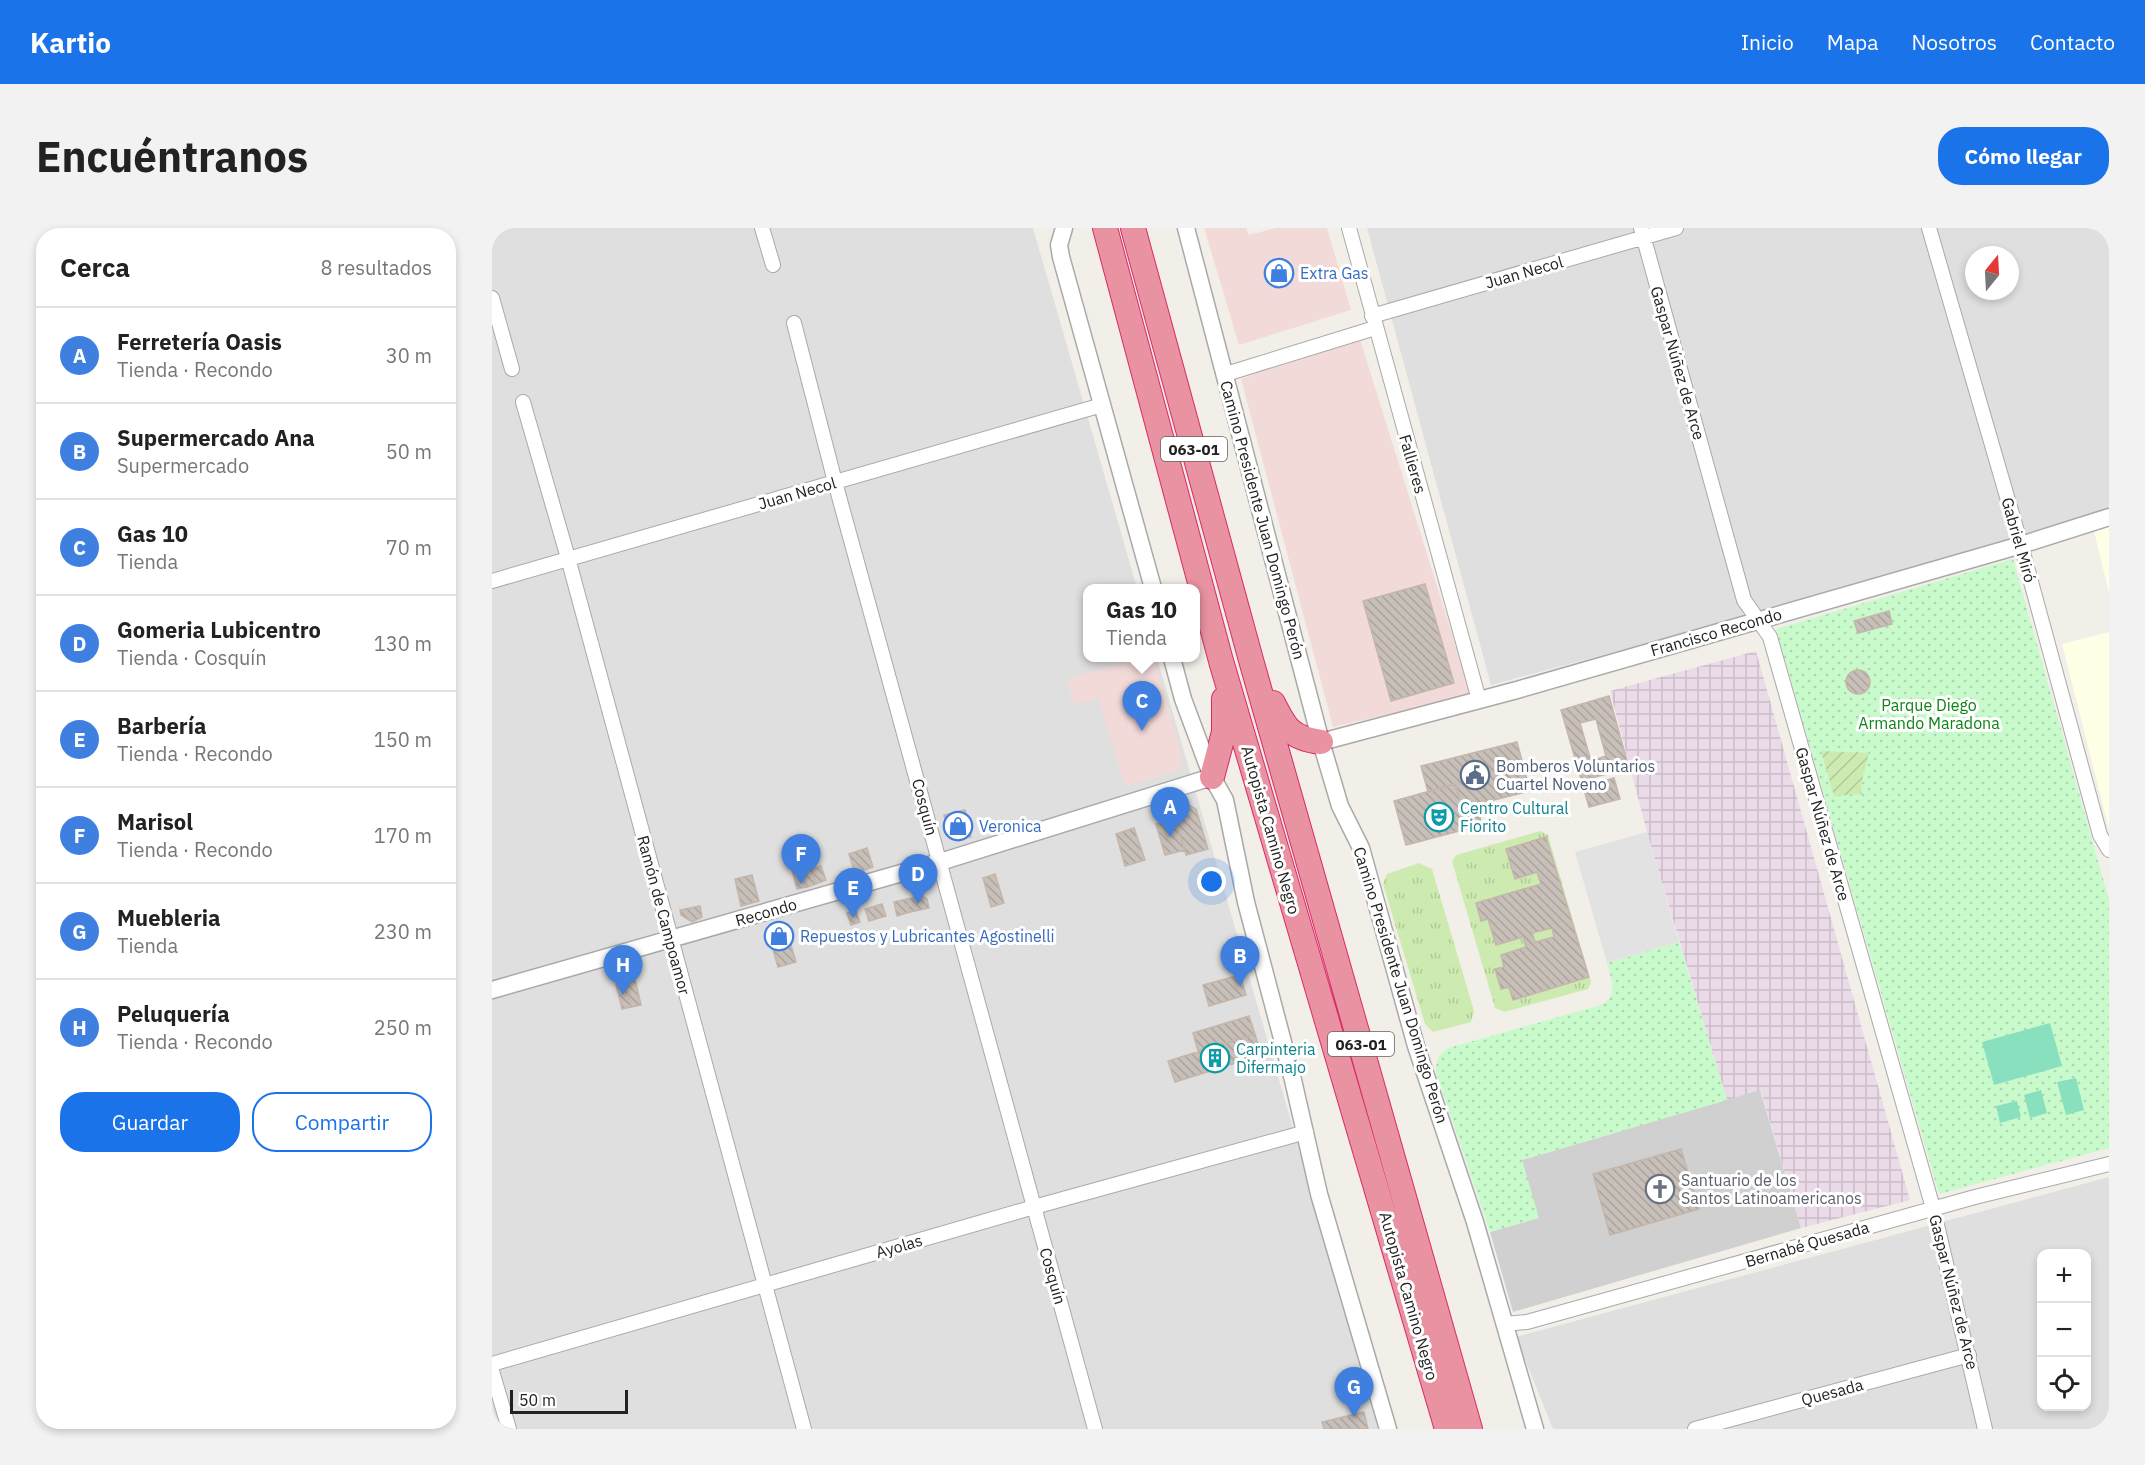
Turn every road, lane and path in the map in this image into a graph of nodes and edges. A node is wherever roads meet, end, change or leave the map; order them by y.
1 (762, 228) edge
2 (1064, 228) edge
3 (1186, 228) edge
4 (1349, 228) edge
5 (1676, 228) edge
6 (1929, 228) edge
7 (1642, 233) edge
8 (1135, 234) edge
9 (1108, 237) edge
10 (773, 266) dead end
11 (492, 297) edge
12 (1374, 322) junction
13 (794, 323) dead end
14 (512, 369) dead end
15 (1226, 374) junction
16 (523, 402) dead end
17 (1102, 405) junction
18 (835, 482) junction
19 (2109, 517) edge
20 (2021, 545) junction
21 (568, 558) junction
22 (492, 581) edge
23 (1152, 584) edge
24 (1758, 620) junction
25 (1251, 660) junction
26 (1221, 661) junction
27 (1173, 662) edge
28 (1479, 700) junction
29 (1321, 742) junction
30 (1212, 777) junction
31 (2109, 850) edge
32 (940, 862) junction
33 (670, 940) junction
34 (492, 990) edge
35 (1306, 1132) junction
36 (2109, 1164) edge
37 (1034, 1207) junction
38 (1933, 1208) junction
39 (764, 1285) junction
40 (1505, 1324) junction
41 (1970, 1355) junction
42 (492, 1364) edge
43 (492, 1371) edge
44 (509, 1429) edge
45 (804, 1429) edge
46 (1095, 1429) edge
47 (1388, 1429) edge
48 (1447, 1429) edge
49 (1470, 1429) edge
50 (1535, 1429) edge
51 (1695, 1429) edge
52 (1985, 1429) edge

1 - 10 street
2 - 17 street
3 - 15 street, Camino Presidente Juan Domingo Perón
4 - 12 street, Fallieres
5 - 7 street, Juan Necol
6 - 20 street, Gabriel Miró
7 - 12 street, Juan Necol
7 - 24 street, Gaspar Núñez de Arce
8 - 25 highway, Autopista Camino Negro / 063-01
9 - 26 highway, Autopista Camino Negro / 063-01
11 - 14 street
12 - 15 street, Juan Necol
12 - 28 street, Fallieres
13 - 18 street, Cosquín
15 - 29 street, Camino Presidente Juan Domingo Perón
16 - 21 street, Ramón de Campoamor
17 - 18 street, Juan Necol
17 - 23 street
18 - 21 street, Juan Necol
18 - 32 street, Cosquín
19 - 20 street, Francisco Recondo
20 - 24 street, Francisco Recondo
20 - 31 street, Gabriel Miró
21 - 22 street, Juan Necol
21 - 33 street, Ramón de Campoamor
24 - 28 street, Francisco Recondo
24 - 38 street, Gaspar Núñez de Arce
25 - 29 highway
25 - 49 highway, Autopista Camino Negro / 063-01
26 - 30 highway
26 - 48 highway, Autopista Camino Negro / 063-01
27 - 30 street
28 - 29 street, Francisco Recondo
29 - 40 street, Camino Presidente Juan Domingo Perón
30 - 32 street, Recondo
30 - 35 street
32 - 33 street, Recondo
32 - 37 street, Cosquín
33 - 34 street, Recondo
33 - 39 street, Ramón de Campoamor
35 - 37 street, Ayolas
35 - 47 street
36 - 38 street, Bernabé Quesada
37 - 39 street, Ayolas
37 - 46 street, Cosquín
38 - 40 street, Bernabé Quesada
38 - 41 street, Gaspar Núñez de Arce
39 - 42 street, Ayolas
39 - 45 street, Ramón de Campoamor
40 - 50 street, Camino Presidente Juan Domingo Perón
41 - 51 street, Quesada
41 - 52 street, Gaspar Núñez de Arce
43 - 44 street

